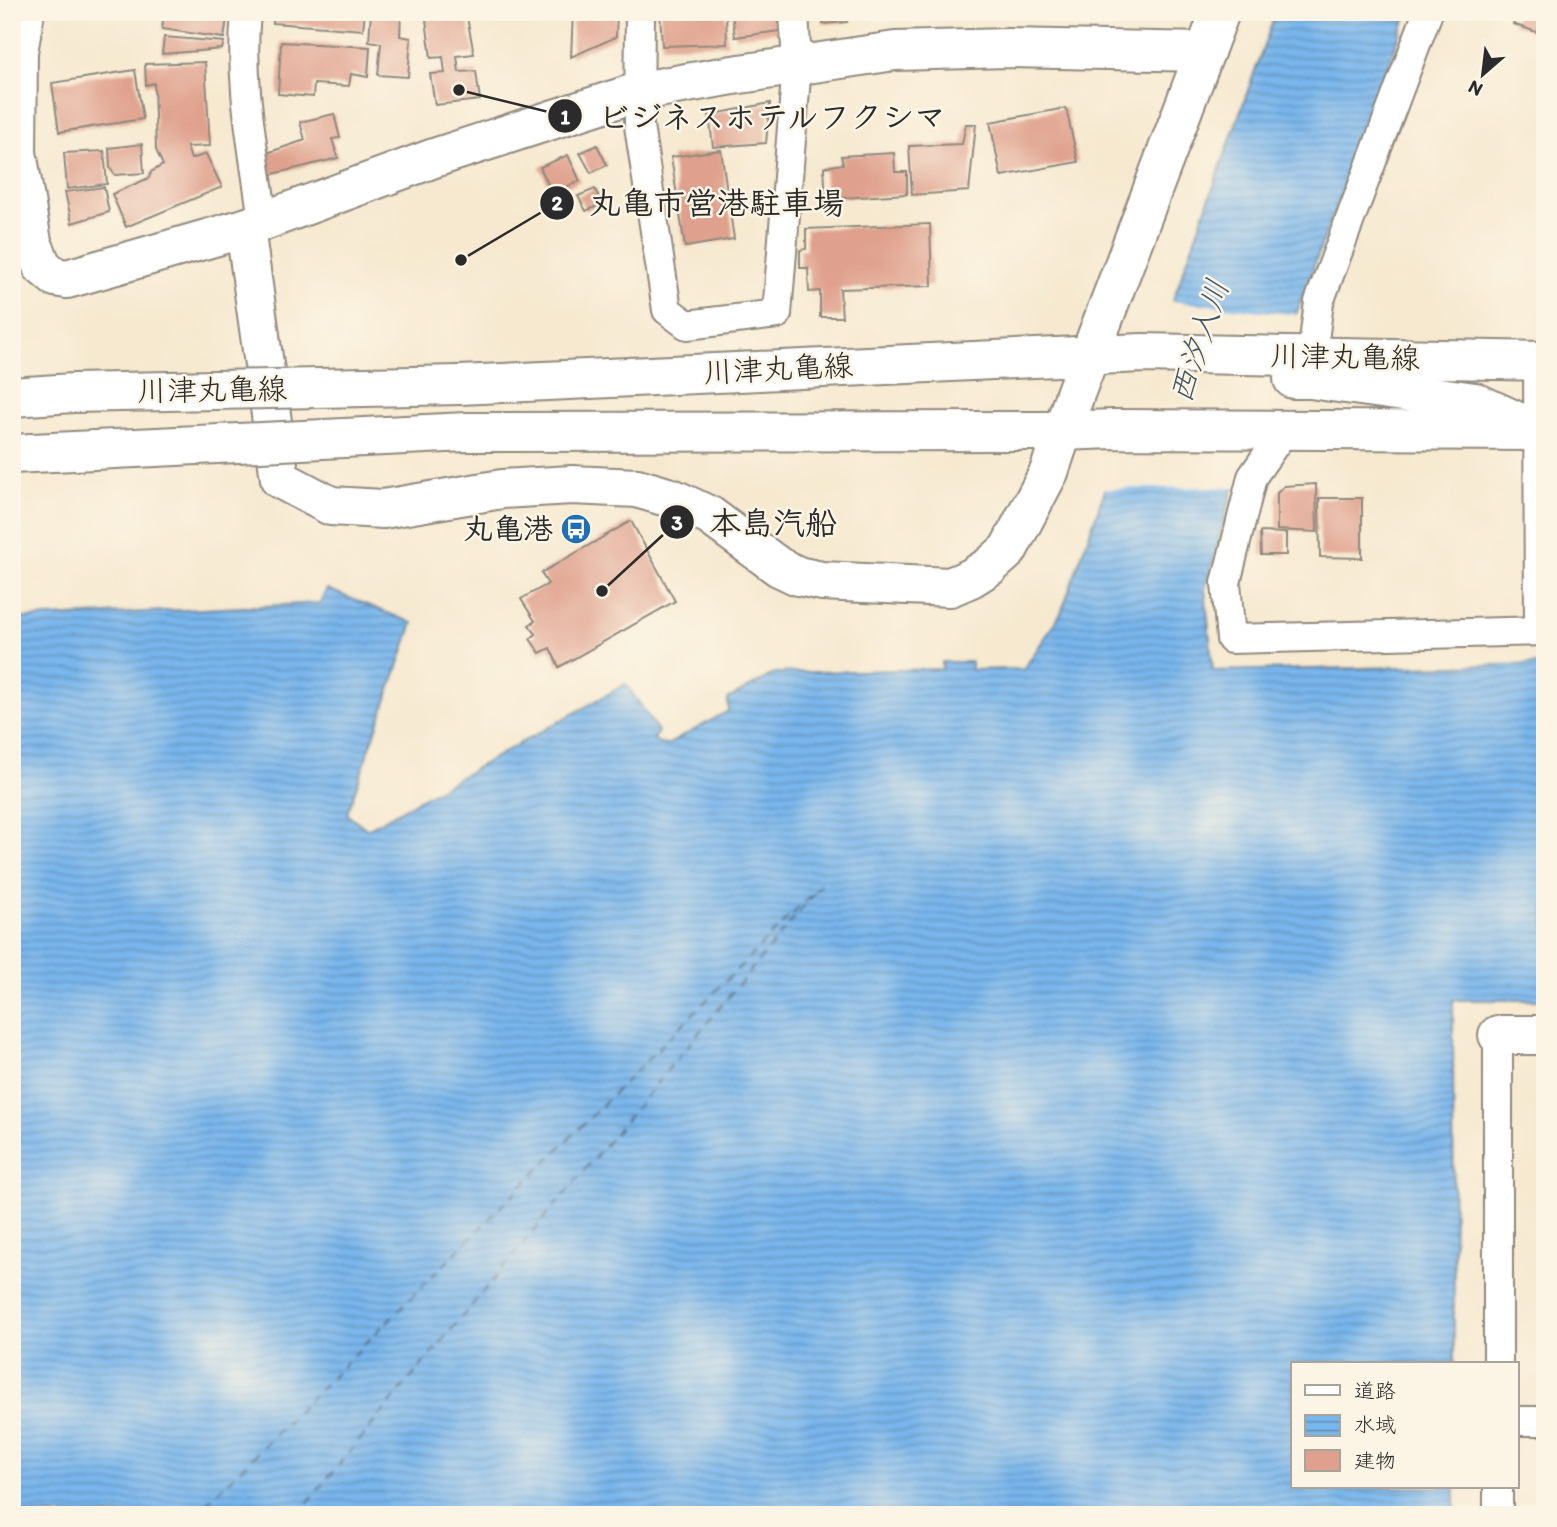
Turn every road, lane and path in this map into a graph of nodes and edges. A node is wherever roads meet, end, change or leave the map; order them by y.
1 (25, 12) edge
2 (246, 12) edge
3 (640, 12) edge
4 (794, 12) edge
5 (1220, 12) edge
6 (1427, 12) edge
7 (1205, 52) junction
8 (797, 65) junction
9 (641, 91) junction
10 (254, 224) junction
11 (1541, 360) edge
12 (1303, 364) junction
13 (1101, 367) junction
14 (12, 397) edge
15 (1063, 431) junction
16 (1267, 431) junction
17 (1542, 431) edge
18 (12, 454) edge
19 (1542, 631) edge
20 (1497, 1035) joint
21 (1545, 1035) edge
22 (1498, 1362) edge
23 (1518, 1421) edge
24 (1545, 1421) edge
25 (1498, 1488) edge
26 (1498, 1515) edge

1 - 10 main road
2 - 10 street
3 - 9 street
4 - 8 street
5 - 7 main road
6 - 12 street
7 - 8 main road
7 - 13 main road
8 - 9 main road
8 - 9 street
9 - 10 main road
10 - 15 main road
11 - 12 main road, 川津丸亀線
11 - 17 street
12 - 13 main road
12 - 13 main road, 川津丸亀線
12 - 17 main road
13 - 14 main road, 川津丸亀線, bridge
13 - 15 main road
15 - 16 main road, 川津丸亀線
15 - 18 main road, 川津丸亀線, bridge
16 - 17 main road, 川津丸亀線
16 - 19 street
17 - 19 street
20 - 21 main road
20 - 22 street
23 - 24 street
25 - 26 street

